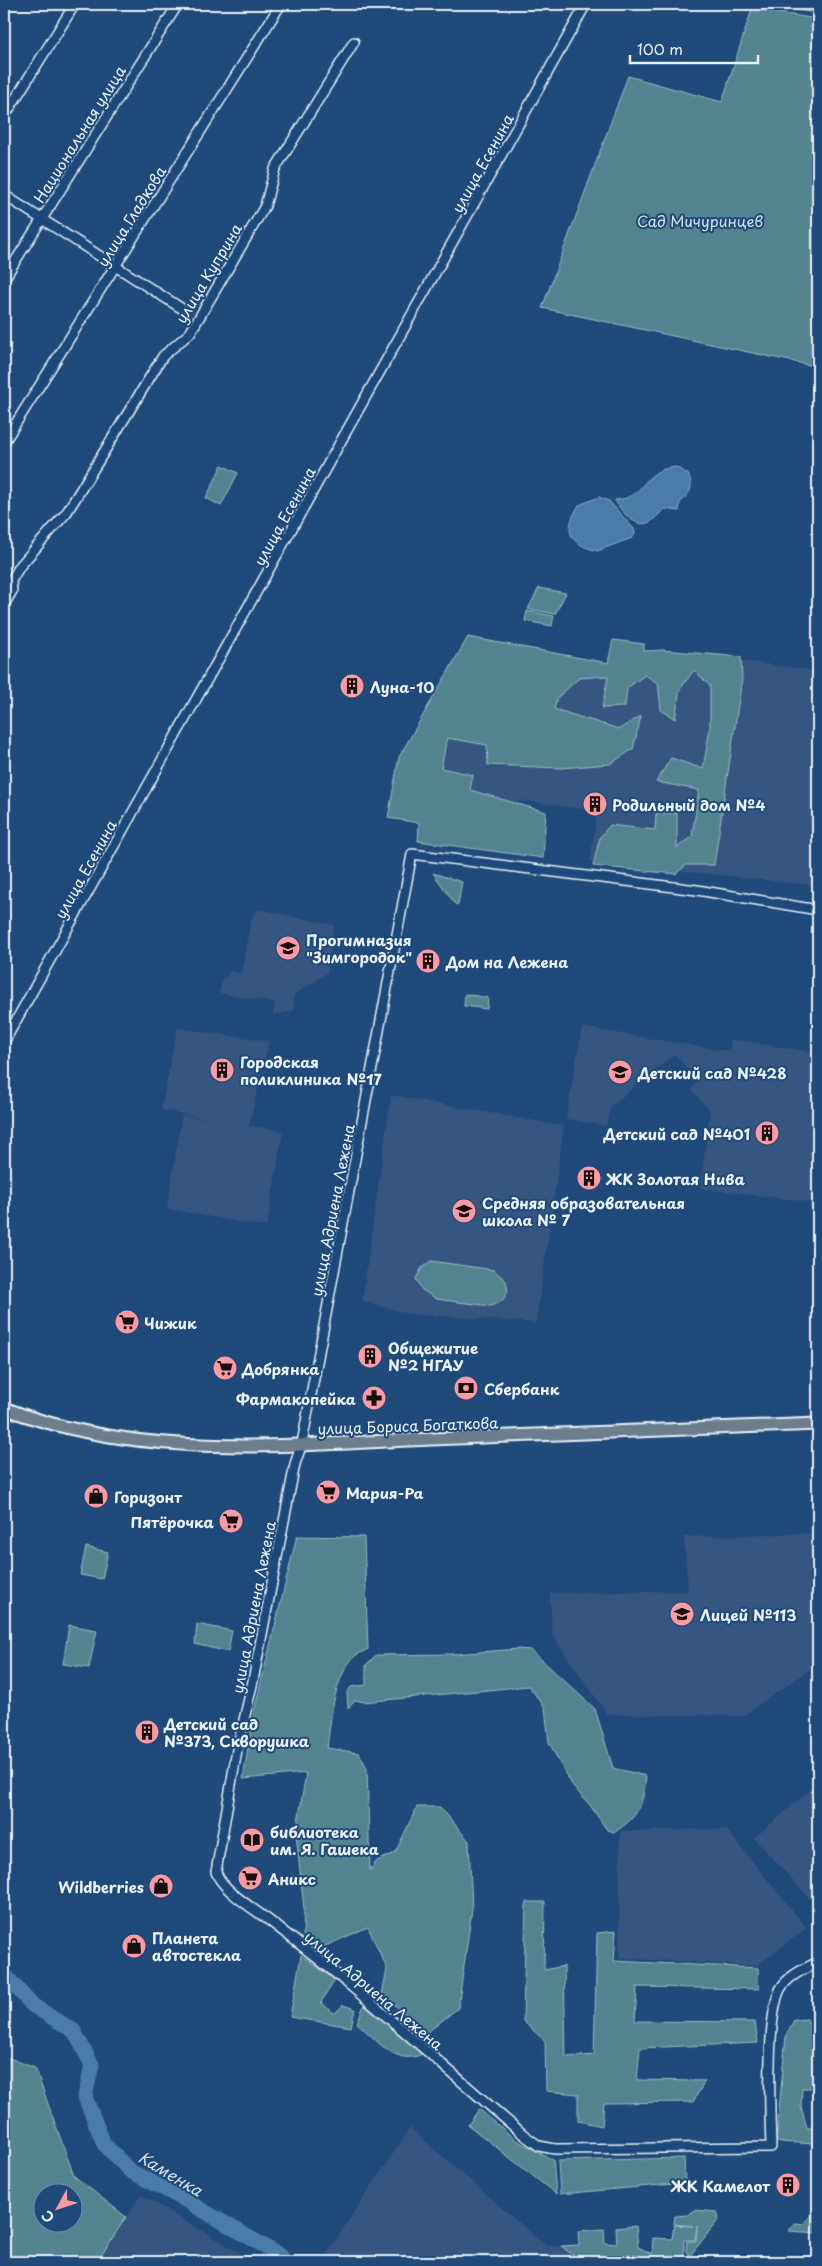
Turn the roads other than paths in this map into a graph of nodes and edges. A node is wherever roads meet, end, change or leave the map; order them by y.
1 (75, 4) edge
2 (178, 4) edge
3 (280, 4) edge
4 (586, 4) edge
5 (354, 42) dead end
6 (4, 117) edge
7 (4, 195) edge
8 (42, 218) junction
9 (116, 266) junction
10 (4, 279) edge
11 (181, 308) dead end
12 (4, 442) edge
13 (8, 579) edge
14 (4, 605) edge
15 (818, 910) edge
16 (4, 1042) edge
17 (4, 1408) edge
18 (818, 1424) edge
19 (302, 1444) junction
20 (818, 1962) edge

1 - 6 street
2 - 8 street, Национальная улица
3 - 9 street, улица Гладкова
4 - 16 street, улица Есенина
5 - 13 street, улица Куприна
7 - 8 street
8 - 9 street
8 - 10 street, Национальная улица
9 - 11 street
9 - 12 street, улица Гладкова
13 - 14 street, улица Куприна
15 - 19 street, улица Адриена Лежена
17 - 19 main road, улица Бориса Богаткова
18 - 19 main road, улица Бориса Богаткова
19 - 20 street, улица Адриена Лежена

